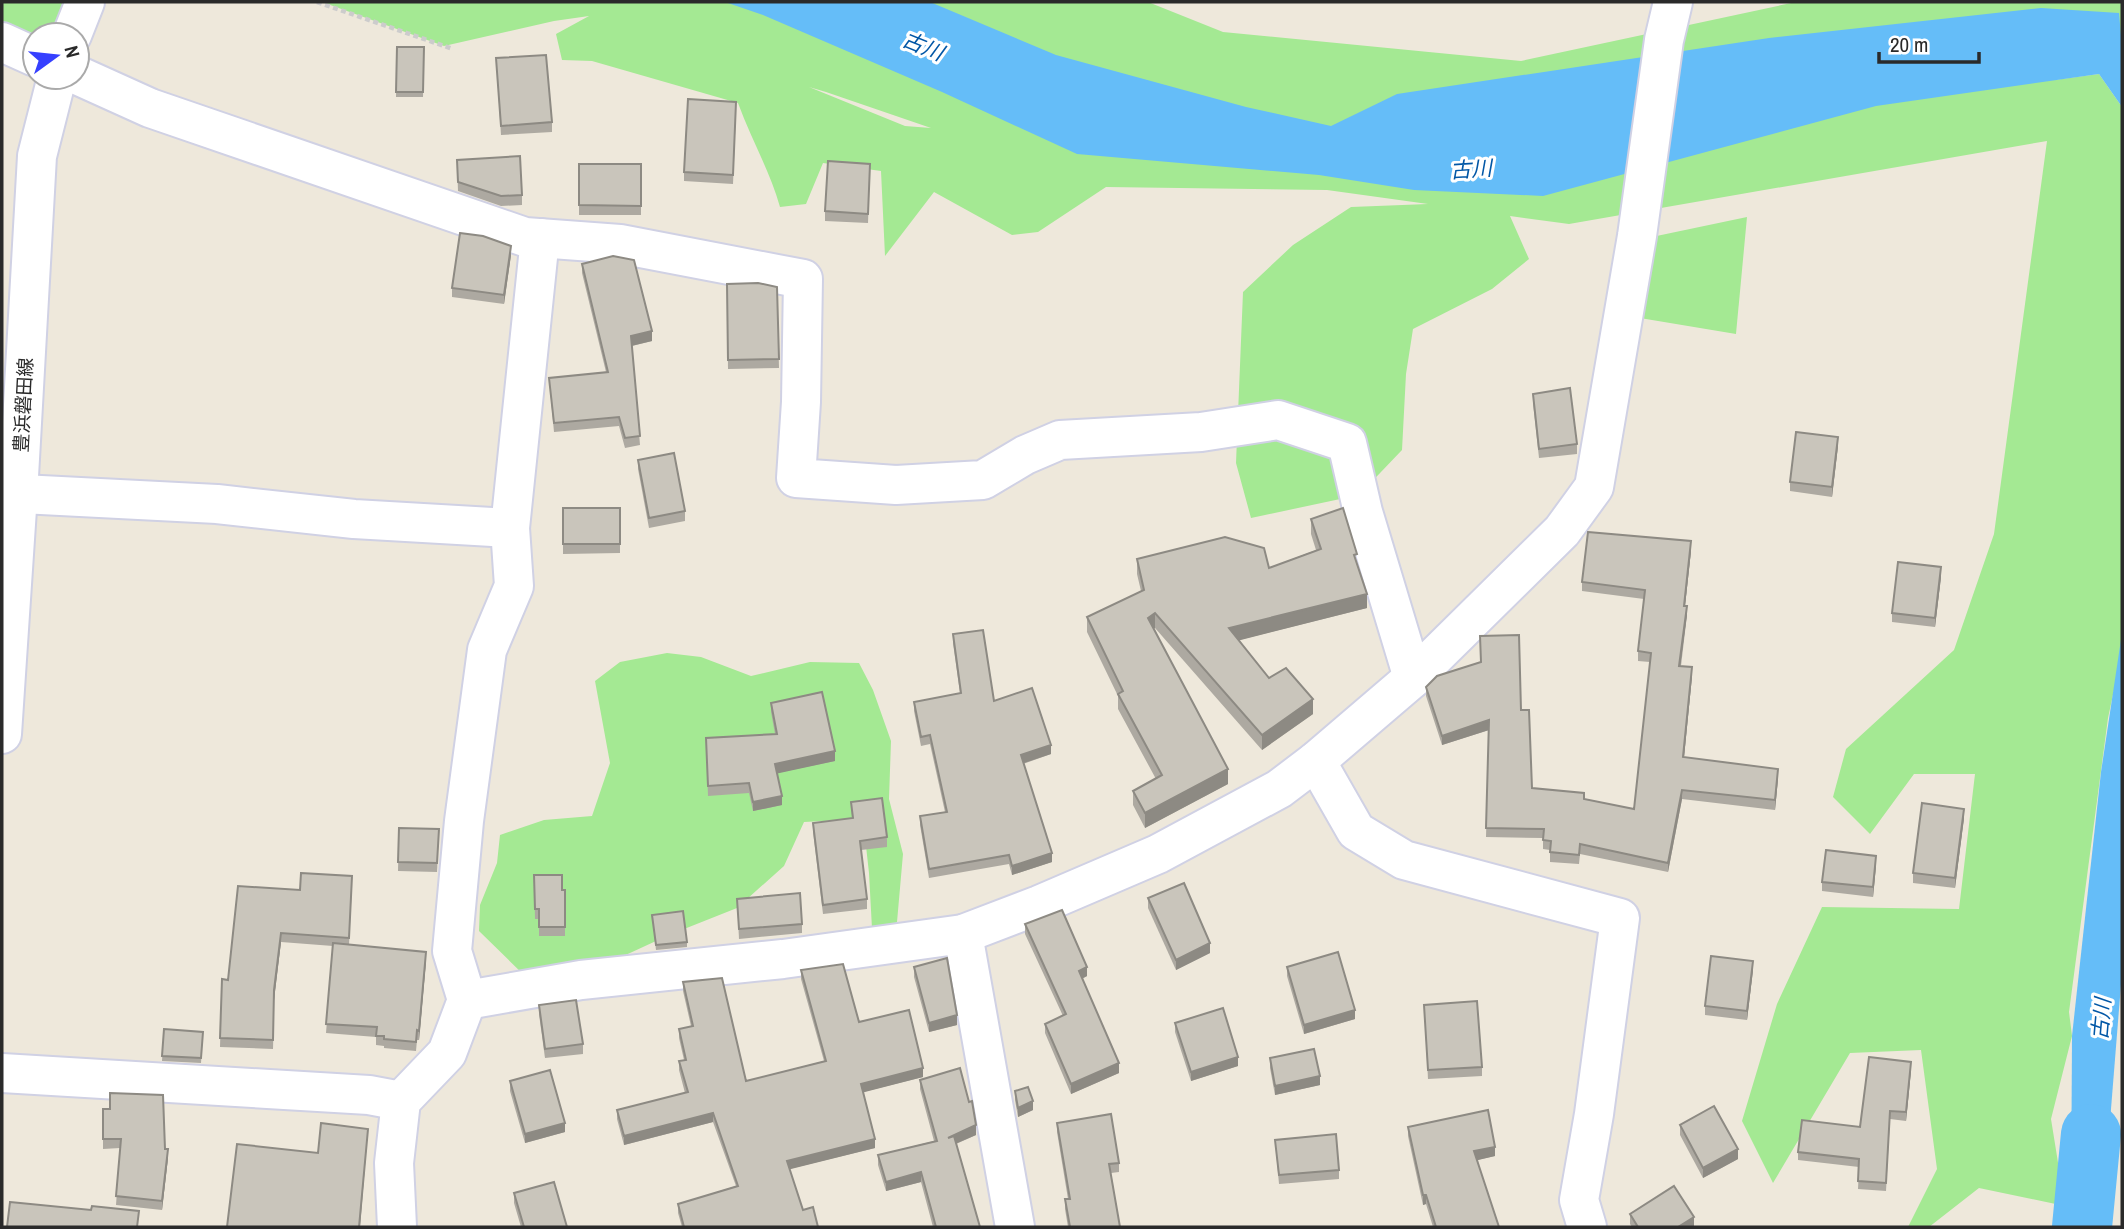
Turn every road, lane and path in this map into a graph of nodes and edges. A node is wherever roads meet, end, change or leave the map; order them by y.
1 (85, 2) edge
2 (317, 2) edge
3 (1674, 2) edge
4 (78, 21) edge
5 (2, 43) edge
6 (453, 49) dead end
7 (21, 51) edge
8 (91, 81) edge
9 (53, 91) edge
10 (540, 238) junction
11 (10, 493) edge
12 (510, 528) junction
13 (1413, 678) junction
14 (2, 734) edge
15 (1316, 761) junction
16 (963, 934) junction
17 (467, 1000) junction
18 (2, 1073) edge
19 (401, 1101) junction
20 (397, 1227) edge
21 (1015, 1227) edge
22 (1587, 1227) edge

1 - 4 street
2 - 6 path
3 - 13 street
5 - 7 street
8 - 10 street
9 - 11 street, 豊浜磐田線
10 - 12 street
10 - 13 street
11 - 12 street
11 - 14 street, 豊浜磐田線
12 - 17 street
13 - 15 street
15 - 16 street
15 - 22 street
16 - 17 street
16 - 21 street
17 - 19 street
18 - 19 street
19 - 20 street

